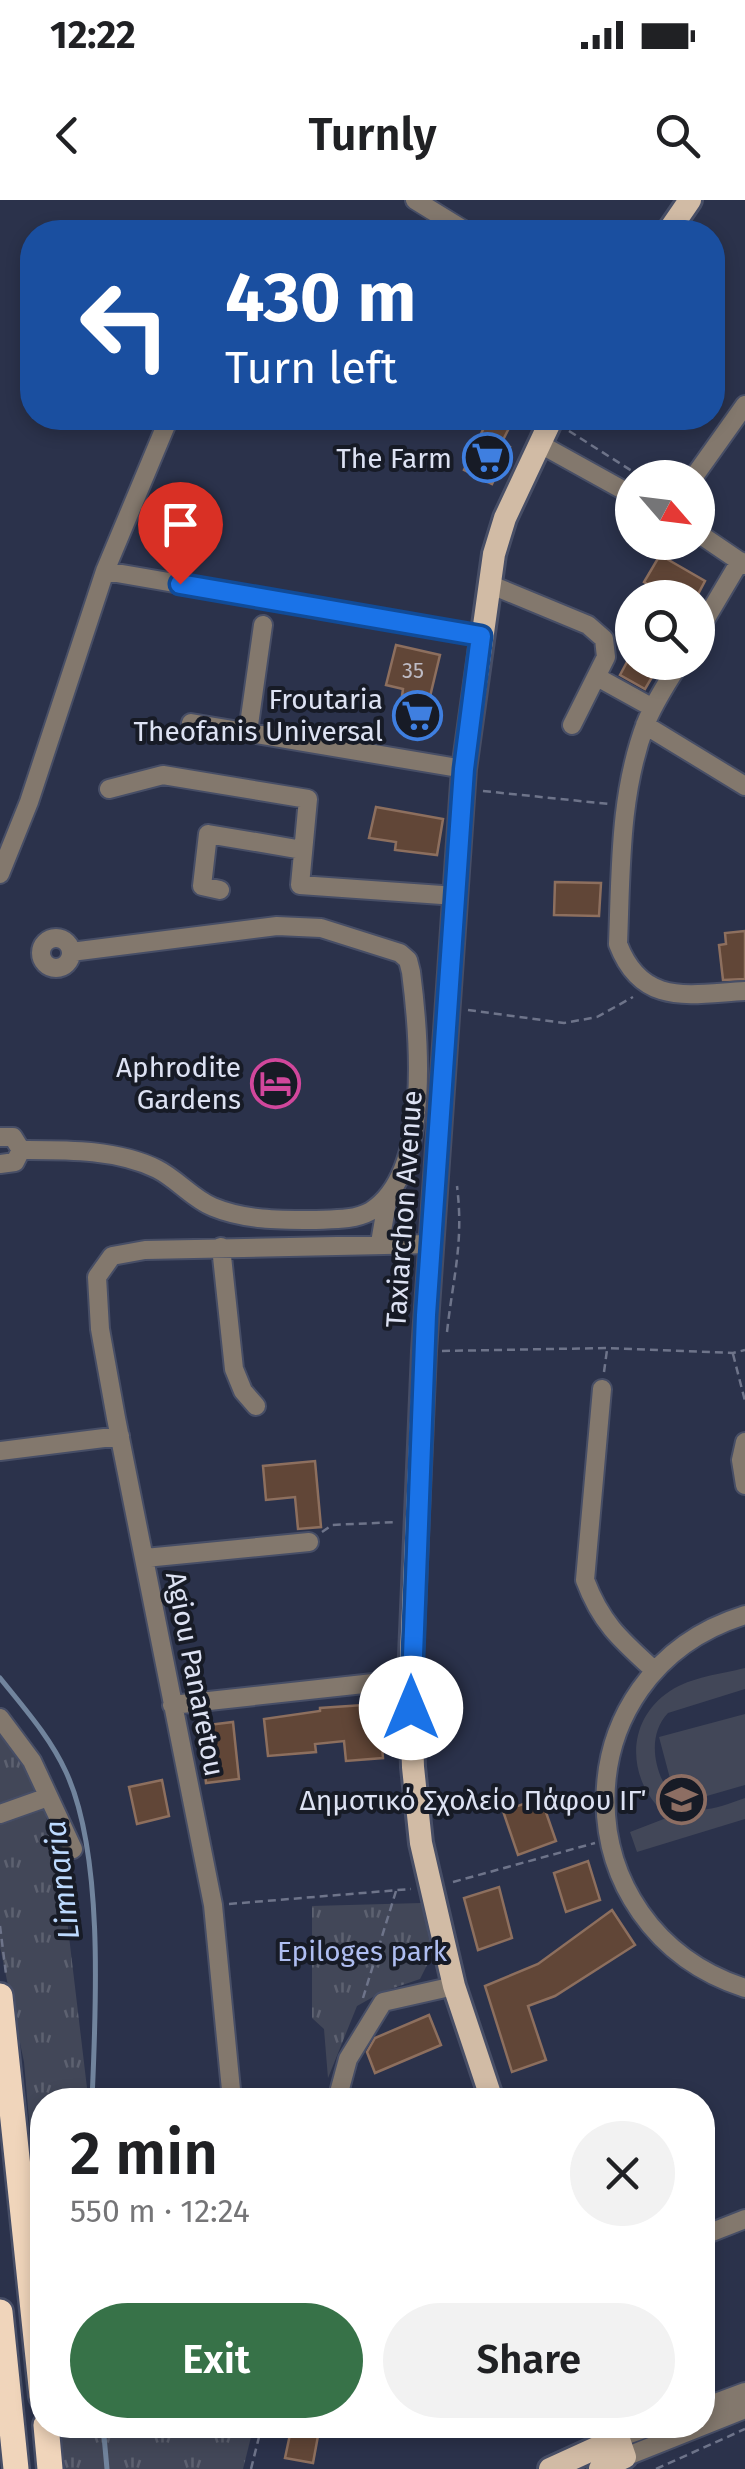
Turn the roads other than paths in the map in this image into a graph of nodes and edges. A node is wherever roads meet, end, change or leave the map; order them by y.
1 (415, 200) edge
2 (447, 220) edge
3 (745, 404) edge
4 (164, 430) edge
5 (546, 430) edge
6 (540, 444) junction
7 (705, 460) edge
8 (615, 485) edge
9 (715, 545) edge
10 (742, 563) edge
11 (105, 571) junction
12 (489, 584) junction
13 (715, 605) edge
14 (264, 626) dead end
15 (481, 636) junction
16 (597, 677) junction
17 (670, 680) edge
18 (649, 716) junction
19 (191, 723) dead end
20 (572, 725) dead end
21 (248, 732) junction
22 (464, 769) junction
23 (745, 786) edge
24 (110, 789) dead end
25 (303, 850) junction
26 (0, 874) edge
27 (220, 890) dead end
28 (456, 896) junction
29 (71, 952) dead end
30 (745, 991) edge
31 (0, 1137) edge
32 (22, 1150) junction
33 (0, 1164) edge
34 (388, 1196) junction
35 (380, 1243) junction
36 (432, 1244) junction
37 (221, 1246) junction
38 (602, 1388) road end
39 (256, 1406) dead end
40 (120, 1436) junction
41 (745, 1442) edge
42 (0, 1451) edge
43 (745, 1485) edge
44 (310, 1542) road end
45 (146, 1558) junction
46 (745, 1615) edge
47 (654, 1670) junction
48 (410, 1679) junction
49 (172, 1704) junction
50 (0, 1718) edge
51 (48, 1797) junction
52 (0, 1814) edge
53 (73, 1850) dead end
54 (454, 1986) junction
55 (745, 1988) edge
56 (0, 1996) edge
57 (231, 2088) edge
58 (340, 2088) edge
59 (488, 2088) edge
60 (745, 2219) edge
61 (715, 2231) edge
62 (30, 2282) edge
63 (0, 2312) edge
64 (745, 2392) edge
65 (715, 2403) edge
66 (745, 2409) edge
67 (715, 2417) edge
68 (47, 2438) edge
69 (639, 2438) edge
70 (610, 2446) edge
71 (16, 2469) edge
72 (50, 2469) edge
73 (550, 2469) edge

1 - 2 street
3 - 7 street
4 - 11 street
5 - 6 main road, Taxiarchon Avenue
6 - 8 street
6 - 12 main road, Taxiarchon Avenue
9 - 10 street
10 - 13 street
11 - 15 street
11 - 26 street
12 - 15 main road, Taxiarchon Avenue
12 - 16 street
14 - 21 street
15 - 22 main road, Taxiarchon Avenue
16 - 18 street
16 - 20 street
17 - 18 street
18 - 23 street
18 - 30 street
19 - 21 street
21 - 22 street
22 - 28 main road, Taxiarchon Avenue
24 - 25 street
25 - 27 street
25 - 28 street
28 - 36 main road, Taxiarchon Avenue
29 - 34 street
31 - 32 street
32 - 33 street
32 - 34 street
34 - 35 street
35 - 36 street
35 - 37 street
36 - 48 main road, Taxiarchon Avenue
37 - 39 street
37 - 40 street, Agiou Panaretou
38 - 47 street
40 - 42 street
40 - 45 street, Agiou Panaretou
41 - 43 street
44 - 45 street
45 - 49 street, Agiou Panaretou
46 - 47 street
47 - 55 street
48 - 49 street
48 - 54 main road, Taxiarchon Avenue
49 - 57 street, Agiou Panaretou
50 - 51 street
51 - 52 street
51 - 53 street
54 - 58 street
54 - 59 main road, Taxiarchon Avenue
56 - 62 highway
60 - 61 street
63 - 71 highway
64 - 65 street
66 - 67 street
68 - 72 highway
69 - 70 street
70 - 73 main road

